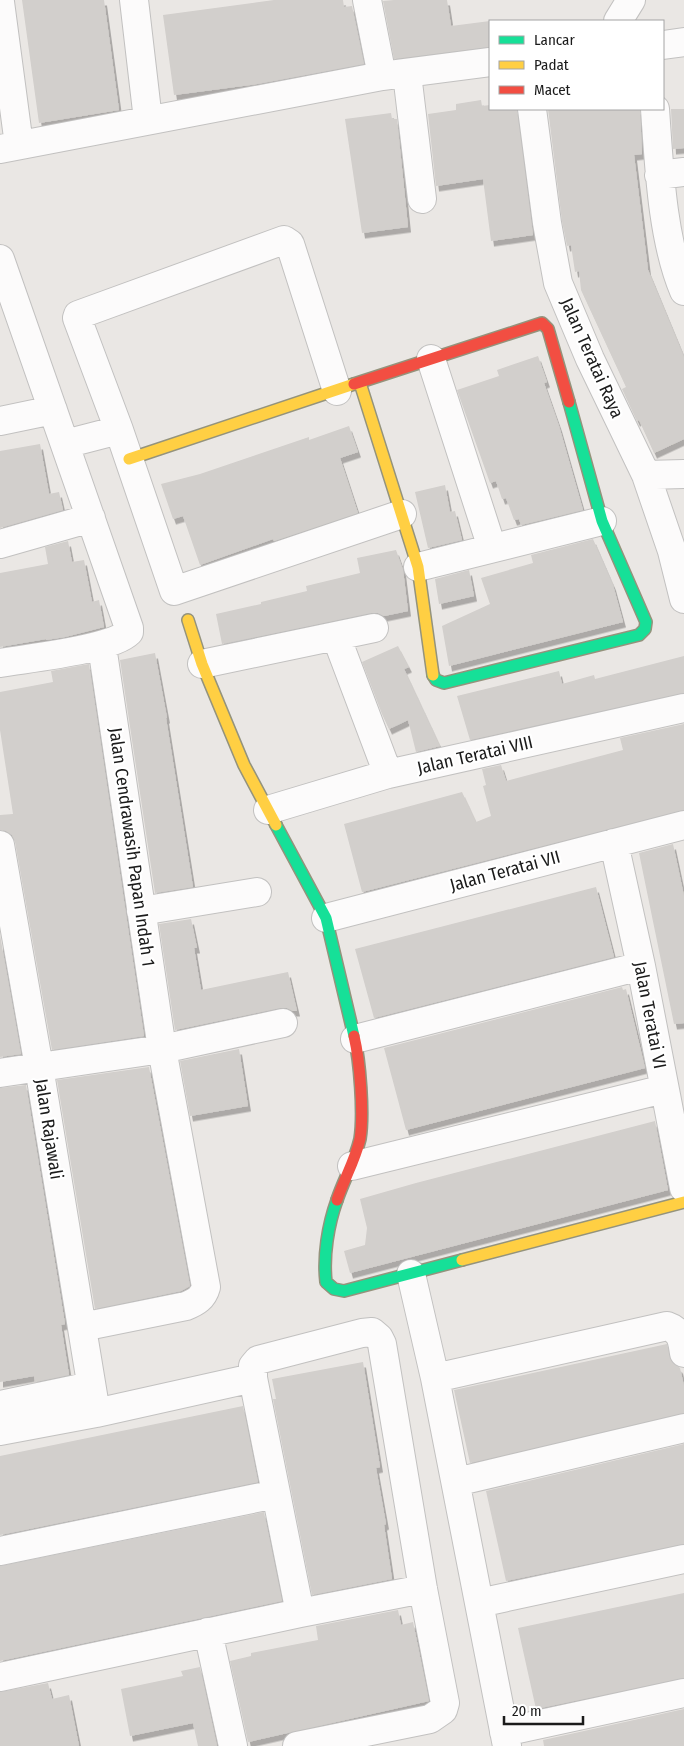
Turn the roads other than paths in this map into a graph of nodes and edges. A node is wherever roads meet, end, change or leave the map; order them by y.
1 (134, 0) edge
2 (367, 0) edge
3 (631, 0) edge
4 (0, 2) edge
5 (619, 20) edge
6 (684, 42) edge
7 (664, 45) edge
8 (489, 62) edge
9 (394, 75) junction
10 (532, 110) edge
11 (654, 110) edge
12 (148, 120) junction
13 (10, 147) edge
14 (672, 173) edge
15 (422, 199) dead end
16 (0, 259) edge
17 (682, 279) edge
18 (8, 309) edge
19 (431, 359) junction
20 (348, 387) junction
21 (53, 410) junction
22 (0, 421) edge
23 (119, 430) junction
24 (65, 444) junction
25 (129, 459) junction
26 (684, 474) edge
27 (646, 476) junction
28 (402, 514) junction
29 (91, 518) junction
30 (602, 520) junction
31 (0, 544) edge
32 (492, 548) junction
33 (418, 567) junction
34 (684, 599) edge
35 (188, 620) dead end
36 (374, 628) dead end
37 (336, 636) junction
38 (102, 646) junction
39 (0, 662) edge
40 (202, 664) junction
41 (684, 708) edge
42 (388, 774) junction
43 (268, 810) junction
44 (684, 825) edge
45 (614, 843) junction
46 (0, 845) edge
47 (257, 892) dead end
48 (142, 911) junction
49 (326, 918) junction
50 (641, 966) junction
51 (283, 1023) dead end
52 (355, 1039) junction
53 (162, 1049) junction
54 (39, 1067) junction
55 (0, 1073) edge
56 (664, 1088) junction
57 (352, 1166) junction
58 (684, 1188) edge
59 (684, 1202) edge
60 (410, 1274) junction
61 (82, 1327) junction
62 (684, 1353) edge
63 (254, 1378) junction
64 (435, 1378) junction
65 (92, 1386) junction
66 (0, 1405) edge
67 (96, 1413) junction
68 (684, 1428) edge
69 (0, 1431) edge
70 (456, 1482) junction
71 (276, 1494) junction
72 (0, 1551) edge
73 (684, 1559) edge
74 (423, 1589) junction
75 (479, 1603) junction
76 (300, 1613) junction
77 (208, 1632) junction
78 (0, 1677) edge
79 (684, 1692) edge
80 (385, 1737) edge
81 (506, 1739) edge
82 (233, 1746) edge
83 (297, 1746) edge

1 - 12 street
2 - 9 street
3 - 5 street
4 - 13 street
6 - 7 street
8 - 9 street
9 - 12 street
9 - 15 street
10 - 27 street, Jalan Teratai Raya
11 - 14 street
12 - 13 street
14 - 17 street
16 - 18 street
18 - 21 street
19 - 20 street
19 - 30 street
19 - 32 street
20 - 23 street
20 - 25 street
20 - 28 street
21 - 22 street
21 - 24 street
23 - 24 street
23 - 25 street
24 - 29 street
25 - 28 street
26 - 27 street
27 - 34 street, Jalan Teratai Raya
28 - 33 street
29 - 31 street
29 - 38 street
30 - 32 street
30 - 33 street
32 - 33 street
35 - 40 street
36 - 37 street
37 - 40 street
37 - 42 street
38 - 39 street
38 - 48 street, Jalan Cendrawasih Papan Indah 1
40 - 43 street
41 - 42 street, Jalan Teratai VIII
42 - 43 street, Jalan Teratai VIII
43 - 49 street
44 - 45 street, Jalan Teratai VII
45 - 49 street, Jalan Teratai VII
45 - 50 street, Jalan Teratai VI
46 - 54 street, Jalan Rajawali
47 - 48 street
48 - 53 street, Jalan Cendrawasih Papan Indah 1
49 - 52 street
50 - 52 street
50 - 56 street, Jalan Teratai VI
51 - 53 street
52 - 57 street
53 - 54 street
53 - 61 street, Jalan Cendrawasih Papan Indah 1
54 - 55 street
54 - 61 street, Jalan Rajawali
56 - 57 street
56 - 58 street, Jalan Teratai VI
57 - 60 street
59 - 60 street
60 - 64 street
61 - 65 street, Jalan Rajawali
62 - 64 street
63 - 67 street
63 - 71 street
63 - 74 street
64 - 70 street
65 - 66 street
65 - 67 street, Jalan Rajawali
67 - 69 street
68 - 70 street
70 - 75 street
71 - 72 street
71 - 76 street
73 - 75 street
74 - 76 street
74 - 80 street
75 - 81 street
76 - 77 street
77 - 78 street
77 - 82 street
79 - 81 street
80 - 83 street

